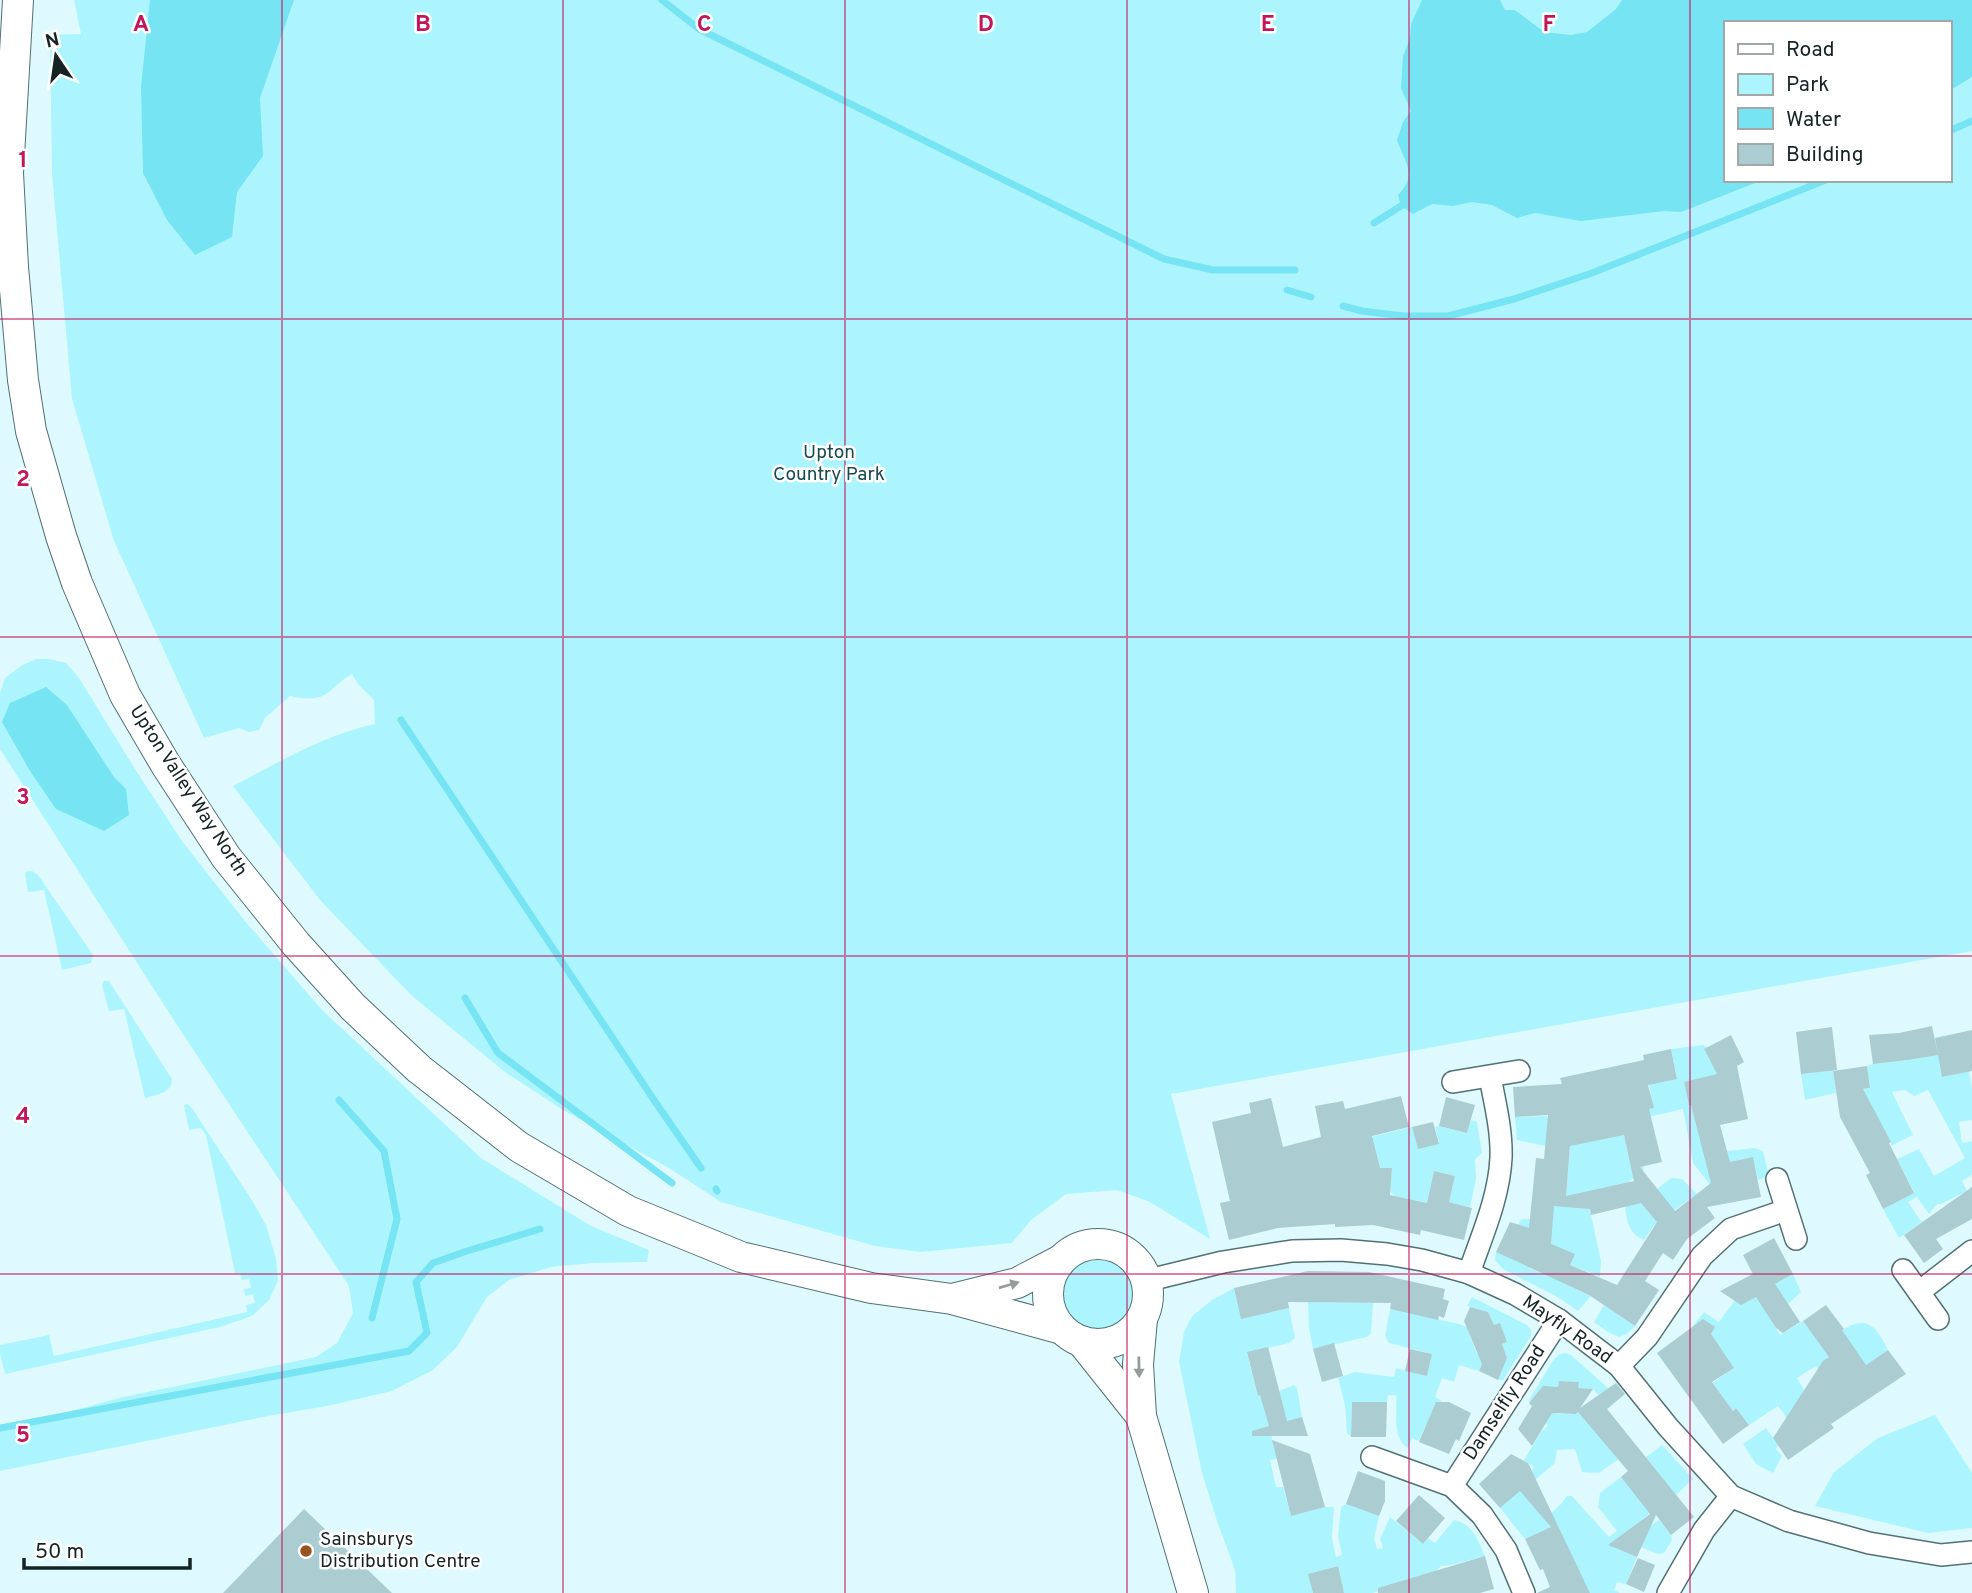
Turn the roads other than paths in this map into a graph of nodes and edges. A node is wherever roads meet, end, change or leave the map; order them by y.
1 (18, 0) edge
2 (1519, 1071) dead end
3 (1490, 1077) junction
4 (1453, 1082) dead end
5 (1777, 1179) dead end
6 (1786, 1210) junction
7 (1796, 1239) dead end
8 (1972, 1251) edge
9 (1061, 1260) junction
10 (1903, 1270) dead end
11 (1469, 1273) junction
12 (1145, 1281) junction
13 (1919, 1293) junction
14 (952, 1299) junction
15 (1142, 1319) junction
16 (1938, 1319) dead end
17 (1559, 1320) junction
18 (1072, 1335) junction
19 (1619, 1366) junction
20 (1141, 1416) junction
21 (1372, 1457) dead end
22 (1452, 1486) junction
23 (1731, 1496) junction
24 (1972, 1552) edge
25 (1193, 1593) edge
26 (1524, 1593) edge
27 (1668, 1593) edge

1 - 14 street, Upton Valley Way North
2 - 3 street
3 - 4 street
3 - 11 street
5 - 6 street
6 - 7 street
6 - 19 street
8 - 13 street
9 - 12 street
14 -> 9 street, Upton Valley Way North
9 - 18 street
10 - 13 street
11 - 12 street, Mayfly Road
11 - 17 street, Mayfly Road
12 - 15 street
13 - 16 street
14 - 18 street, Upton Valley Way North
15 - 18 street
15 -> 20 street
17 - 19 street, Mayfly Road
17 - 22 street, Damselfly Road
18 - 20 street
19 - 23 street, Mayfly Road
20 - 25 street
21 - 22 street
22 - 26 street
23 - 24 street, Mayfly Road
23 - 27 street

